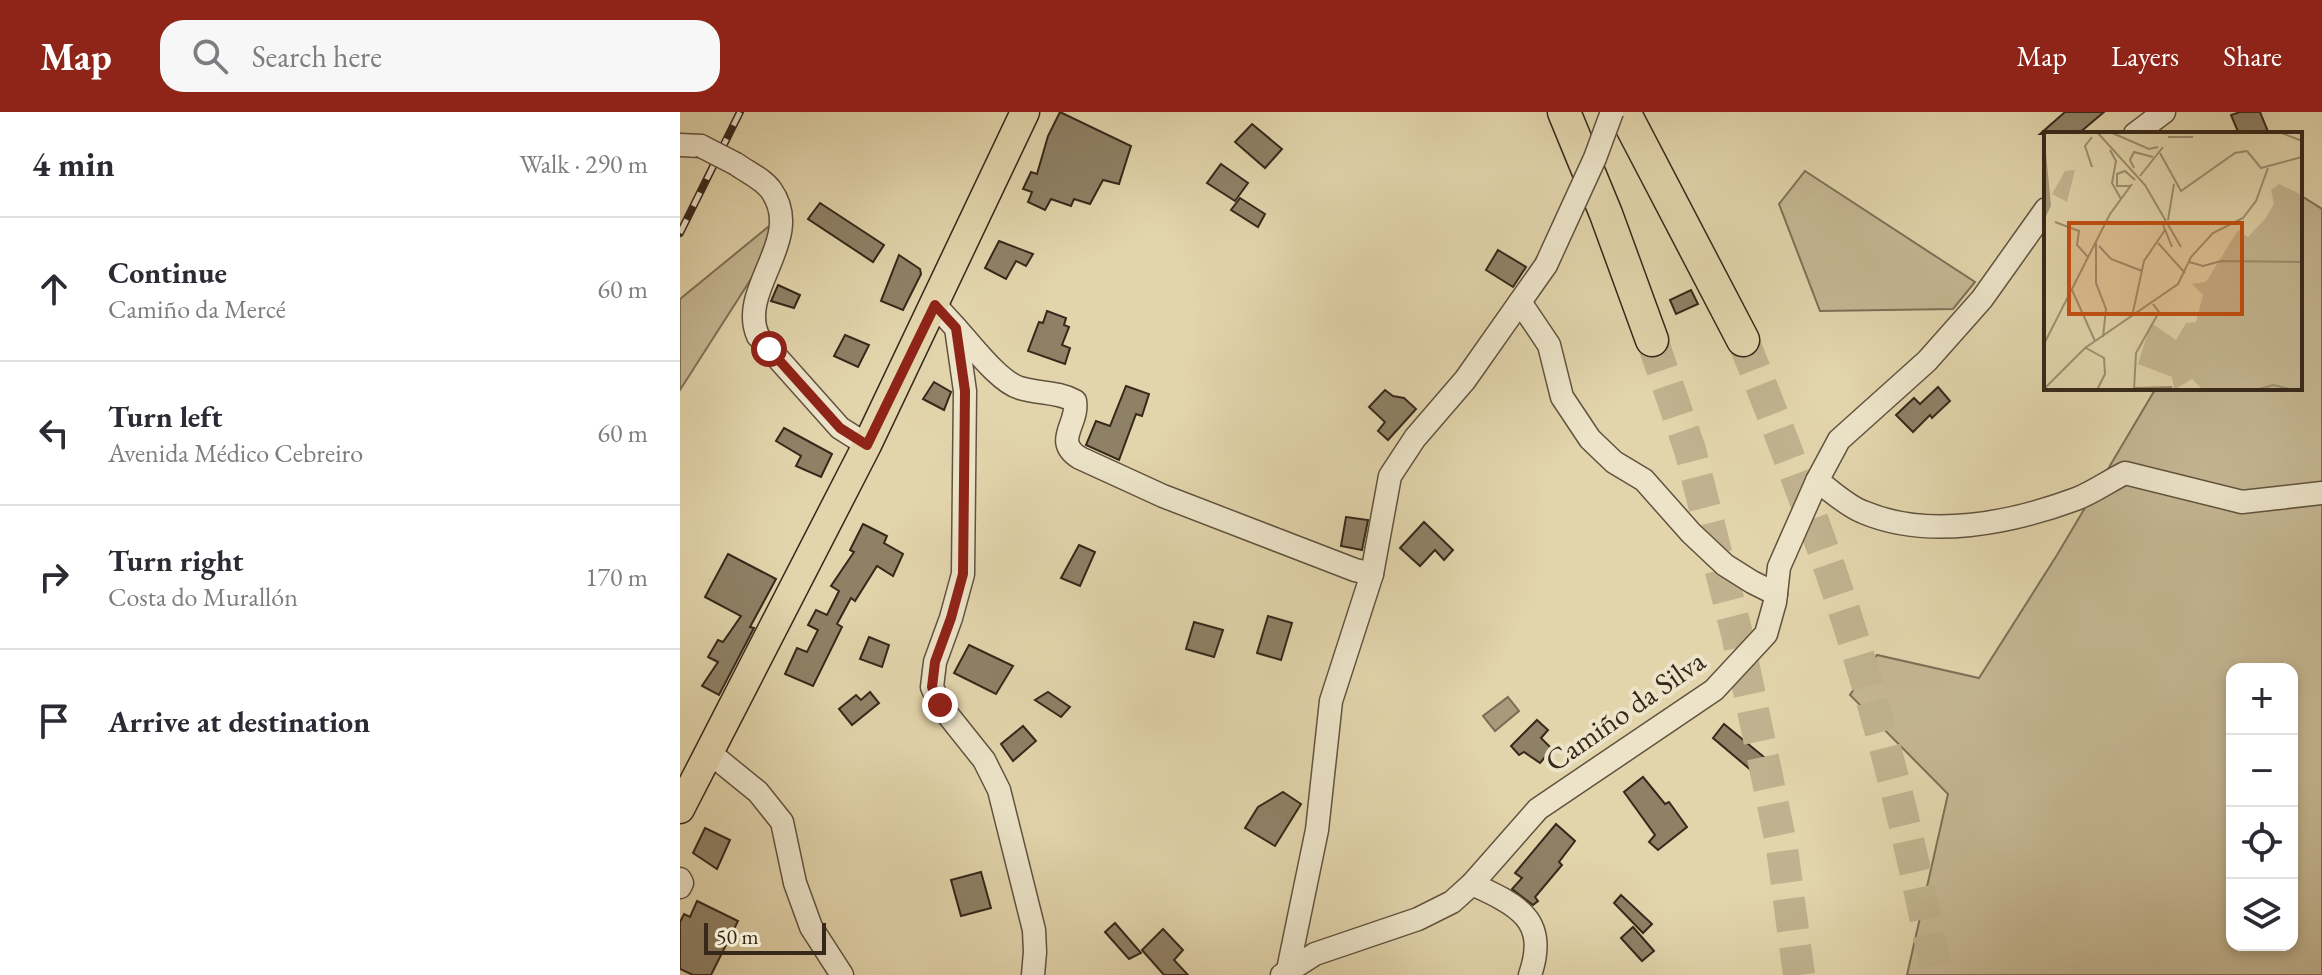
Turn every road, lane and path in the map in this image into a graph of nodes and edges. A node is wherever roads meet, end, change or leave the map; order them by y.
1 (1025, 112) edge
2 (1564, 112) edge
3 (1612, 112) edge
4 (1624, 112) edge
5 (2164, 112) edge
6 (2138, 132) edge
7 (690, 146) edge
8 (2044, 212) edge
9 (1520, 302) junction
10 (935, 305) junction
11 (956, 328) junction
12 (1652, 340) tunnel mouth
13 (1743, 340) tunnel mouth
14 (867, 445) junction
15 (1817, 481) junction
16 (2322, 493) edge
17 (1372, 574) junction
18 (1776, 594) junction
19 (710, 753) junction
20 (680, 809) edge
21 (680, 879) edge
22 (1472, 884) junction
23 (680, 887) edge
24 (1285, 972) edge
25 (842, 975) edge
26 (1033, 975) edge
27 (1530, 975) edge

1 - 10 main road
2 - 12 highway
3 - 9 street, bridge
4 - 13 highway
5 - 6 street
7 - 14 street, bridge
8 - 15 street, Camiño da Silva
9 - 17 street
9 - 18 street
10 - 11 street
10 - 14 main road
11 - 17 street
11 - 26 street
14 - 19 main road
15 - 16 street
15 - 18 street, Camiño da Silva
17 - 24 street
18 - 22 street, Camiño da Silva
19 - 20 main road
19 - 25 street
21 - 23 street
22 - 24 street, Camiño da Silva
22 - 27 street

